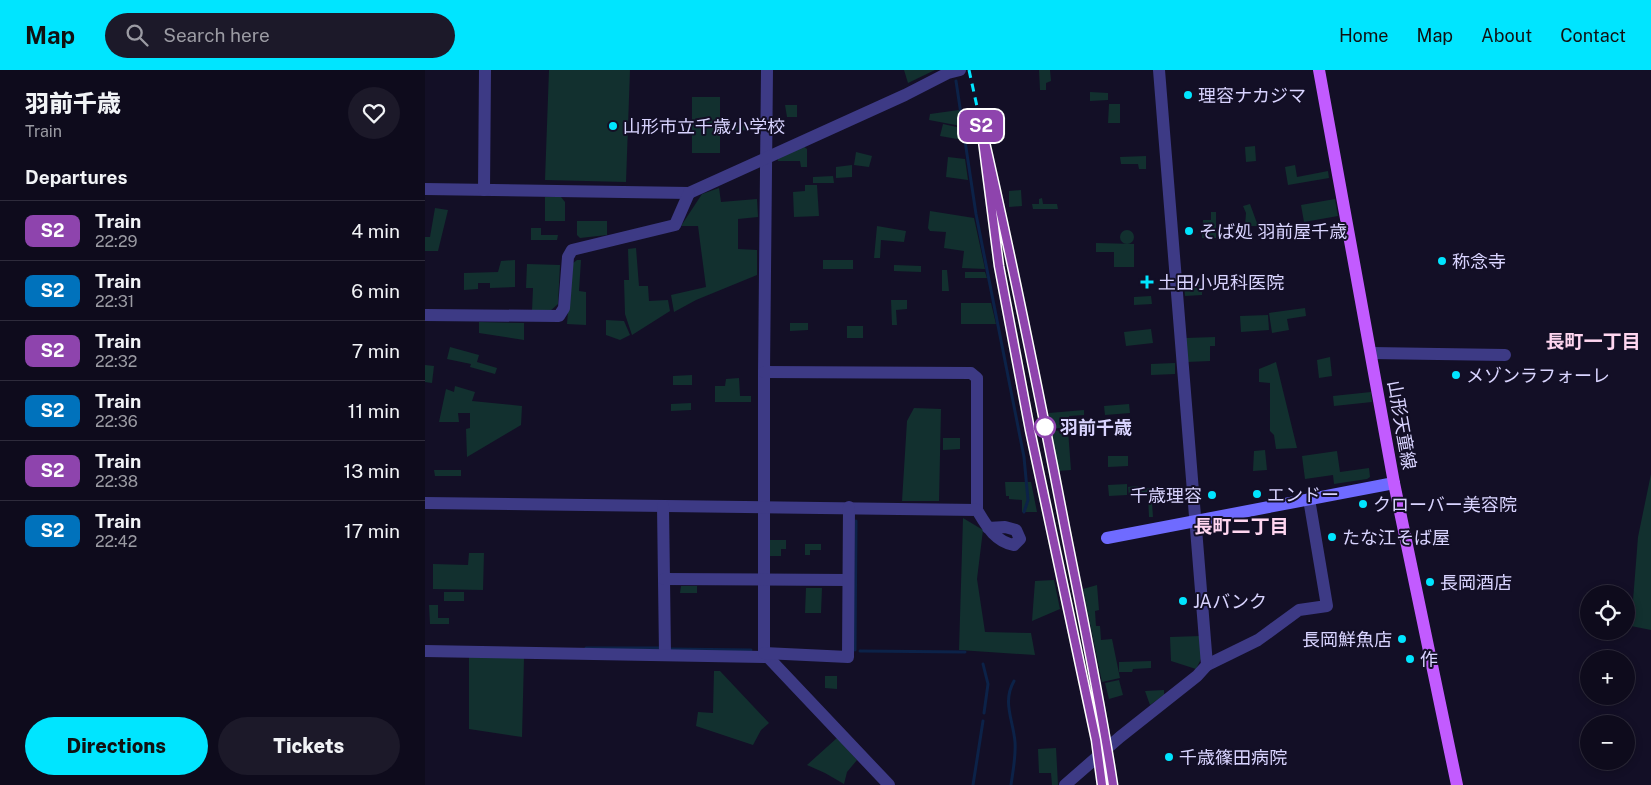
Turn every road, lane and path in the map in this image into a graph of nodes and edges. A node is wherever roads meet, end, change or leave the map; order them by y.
1 (485, 70) edge
2 (767, 70) edge
3 (960, 70) edge
4 (1159, 70) edge
5 (1319, 70) edge
6 (766, 158) junction
7 (425, 188) edge
8 (484, 190) junction
9 (689, 193) junction
10 (425, 316) edge
11 (1371, 353) junction
12 (1505, 355) dead end
13 (764, 372) junction
14 (1395, 483) junction
15 (1309, 499) junction
16 (425, 503) edge
17 (663, 506) junction
18 (763, 507) junction
19 (849, 508) junction
20 (977, 510) junction
21 (1195, 520) junction
22 (988, 528) dead end
23 (1107, 538) dead end
24 (665, 578) junction
25 (762, 580) junction
26 (848, 580) junction
27 (425, 651) edge
28 (665, 654) junction
29 (765, 655) junction
30 (1207, 665) junction
31 (889, 785) edge
32 (1065, 785) edge
33 (1457, 785) edge

1 - 8 street
2 - 6 street
3 - 6 street
4 - 21 street
5 - 11 main road, 山形天童線
6 - 9 street
6 - 13 street
7 - 8 street
8 - 9 street
9 - 10 street
11 - 12 street
11 - 14 main road, 山形天童線
13 - 18 street
13 - 20 street
14 - 15 street
14 - 33 main road, 山形天童線
15 - 21 street
15 - 30 street
16 - 17 street
17 - 18 street
17 - 24 street
18 - 19 street
18 - 25 street
19 - 20 street
19 - 26 street
20 - 22 street
21 - 23 street
21 - 30 street
24 - 25 street
24 - 28 street
25 - 26 street
25 - 29 street
26 - 29 street
27 - 28 street
28 - 29 street
29 - 31 street
30 - 32 street

